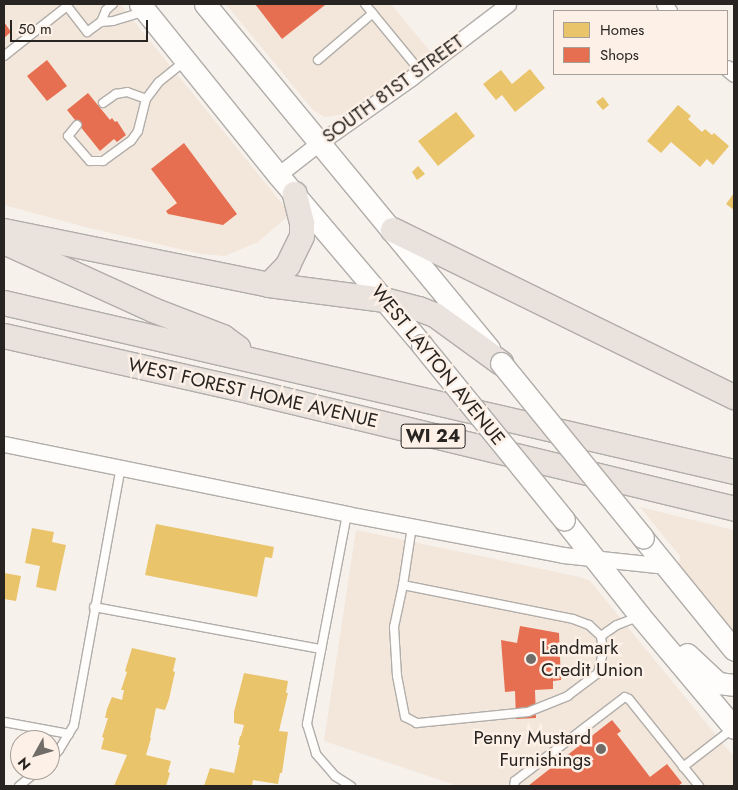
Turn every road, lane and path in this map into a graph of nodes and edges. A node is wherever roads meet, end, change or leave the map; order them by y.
1 (113, 4) edge
2 (205, 4) edge
3 (365, 4) edge
4 (508, 4) edge
5 (143, 7) edge
6 (373, 13) junction
7 (101, 22) junction
8 (4, 56) edge
9 (185, 60) junction
10 (318, 60) dead end
11 (420, 71) junction
12 (146, 99) junction
13 (104, 103) dead end
14 (77, 125) dead end
15 (319, 143) junction
16 (278, 175) junction
17 (295, 194) junction
18 (392, 230) junction
19 (4, 231) edge
20 (4, 242) edge
21 (269, 285) junction
22 (384, 300) junction
23 (4, 303) edge
24 (4, 336) edge
25 (251, 358) junction
26 (501, 363) junction
27 (734, 397) edge
28 (4, 444) edge
29 (121, 466) junction
30 (734, 472) edge
31 (734, 509) edge
32 (347, 514) junction
33 (412, 526) junction
34 (596, 559) junction
35 (666, 566) junction
36 (403, 585) junction
37 (94, 607) junction
38 (640, 616) junction
39 (601, 636) junction
40 (321, 650) junction
41 (734, 650) edge
42 (734, 685) edge
43 (4, 722) edge
44 (734, 728) edge
45 (69, 734) junction
46 (60, 746) edge
47 (684, 767) junction
48 (350, 786) edge
49 (514, 786) edge
50 (699, 786) edge

1 - 7 lane
2 - 15 main road
3 - 6 lane
4 - 11 street, SOUTH 81ST STREET
5 - 7 lane
5 - 9 main road, WEST LAYTON AVENUE
6 - 10 lane
6 - 11 lane
7 - 8 lane
9 - 12 lane
9 - 16 main road, WEST LAYTON AVENUE
11 - 15 street, SOUTH 81ST STREET
12 - 13 lane
12 - 14 lane
15 - 16 street, SOUTH 81ST STREET
15 - 18 main road
16 - 17 main road, WEST LAYTON AVENUE
17 - 21 main road
17 - 22 main road, WEST LAYTON AVENUE
18 - 26 main road
18 - 27 main road
19 - 21 main road
20 - 25 main road
21 - 22 main road
22 - 26 main road
22 - 34 main road, WEST LAYTON AVENUE, bridge
23 - 25 main road, WEST FOREST HOME AVENUE / WI 24
24 - 31 main road, WEST FOREST HOME AVENUE / WI 24
25 - 30 main road, WEST FOREST HOME AVENUE / WI 24
26 - 35 main road, bridge
28 - 29 street
29 - 32 street
29 - 37 lane
32 - 33 street
32 - 40 lane
33 - 34 street
33 - 36 lane
34 - 35 street
34 - 38 main road, WEST LAYTON AVENUE
35 - 41 main road
36 - 39 lane
36 - 39 lane
37 - 40 lane
37 - 45 lane
38 - 39 lane
38 - 42 main road
38 - 44 main road, WEST LAYTON AVENUE
40 - 48 lane
43 - 45 lane
44 - 47 lane
45 - 46 lane
47 - 49 lane
47 - 50 lane

